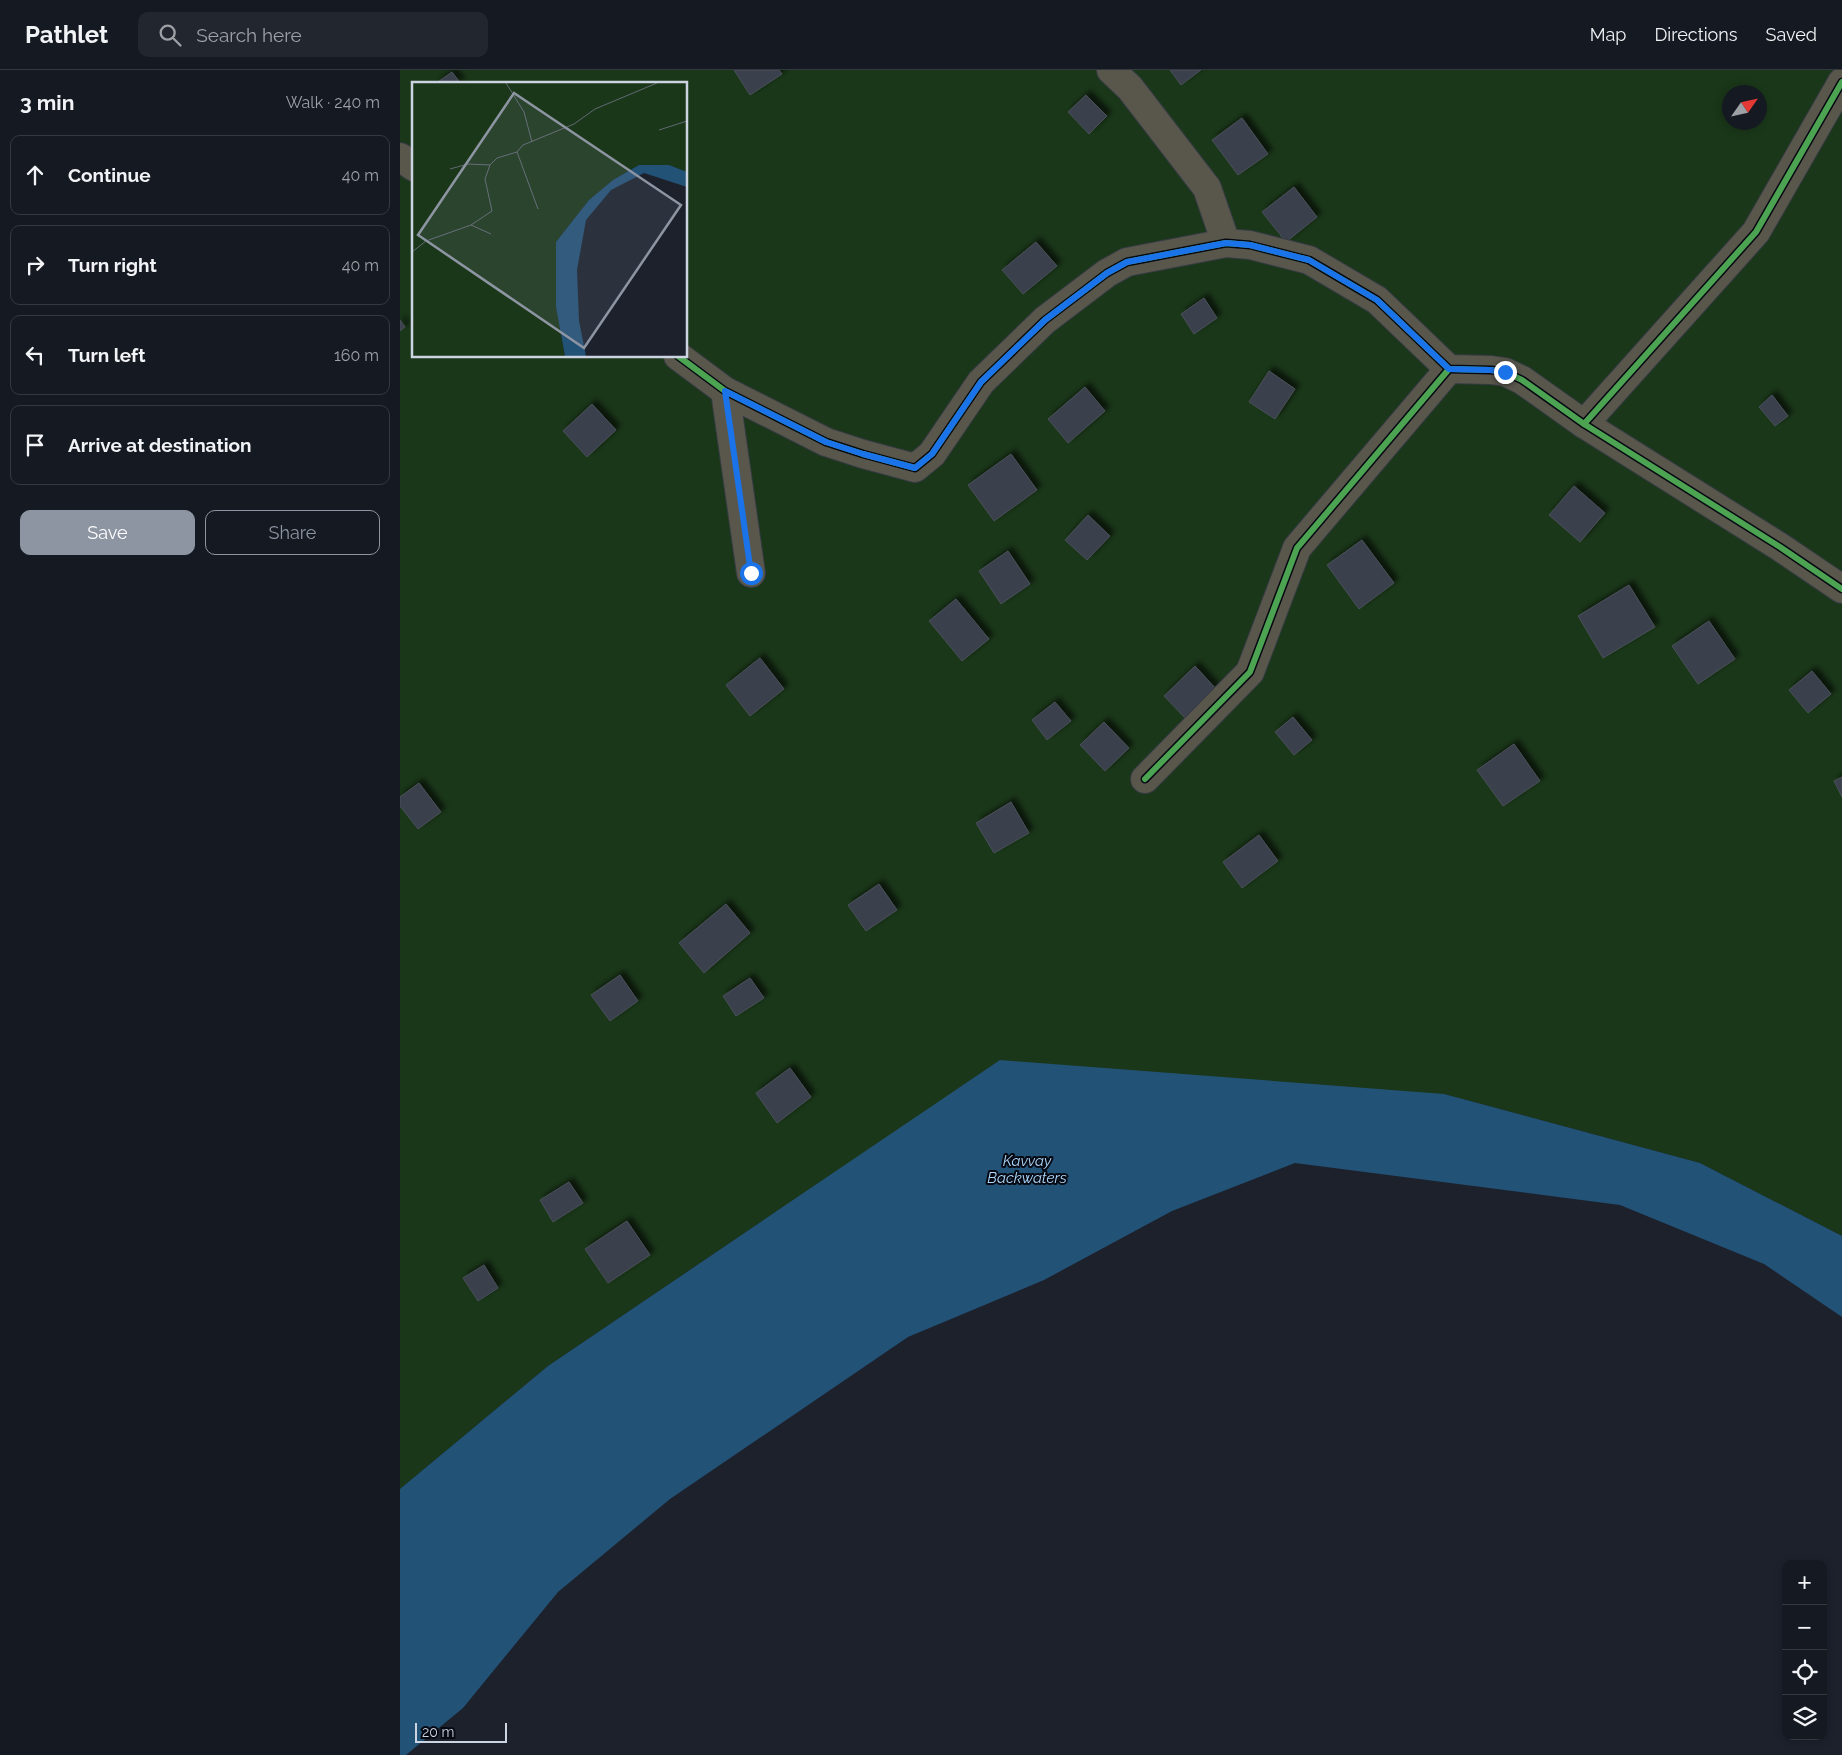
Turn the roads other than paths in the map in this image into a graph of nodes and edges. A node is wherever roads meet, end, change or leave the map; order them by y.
1 (1111, 70) edge
2 (1842, 82) edge
3 (400, 157) edge
4 (412, 166) edge
5 (1226, 243) junction
6 (681, 358) edge
7 (1449, 369) junction
8 (725, 391) junction
9 (1584, 424) junction
10 (751, 573) dead end
11 (1842, 589) edge
12 (1145, 779) dead end

1 - 5 street
2 - 9 street
3 - 4 street
5 - 7 street
5 - 8 street
6 - 8 street
7 - 9 street
7 - 12 street
8 - 10 street
9 - 11 street

